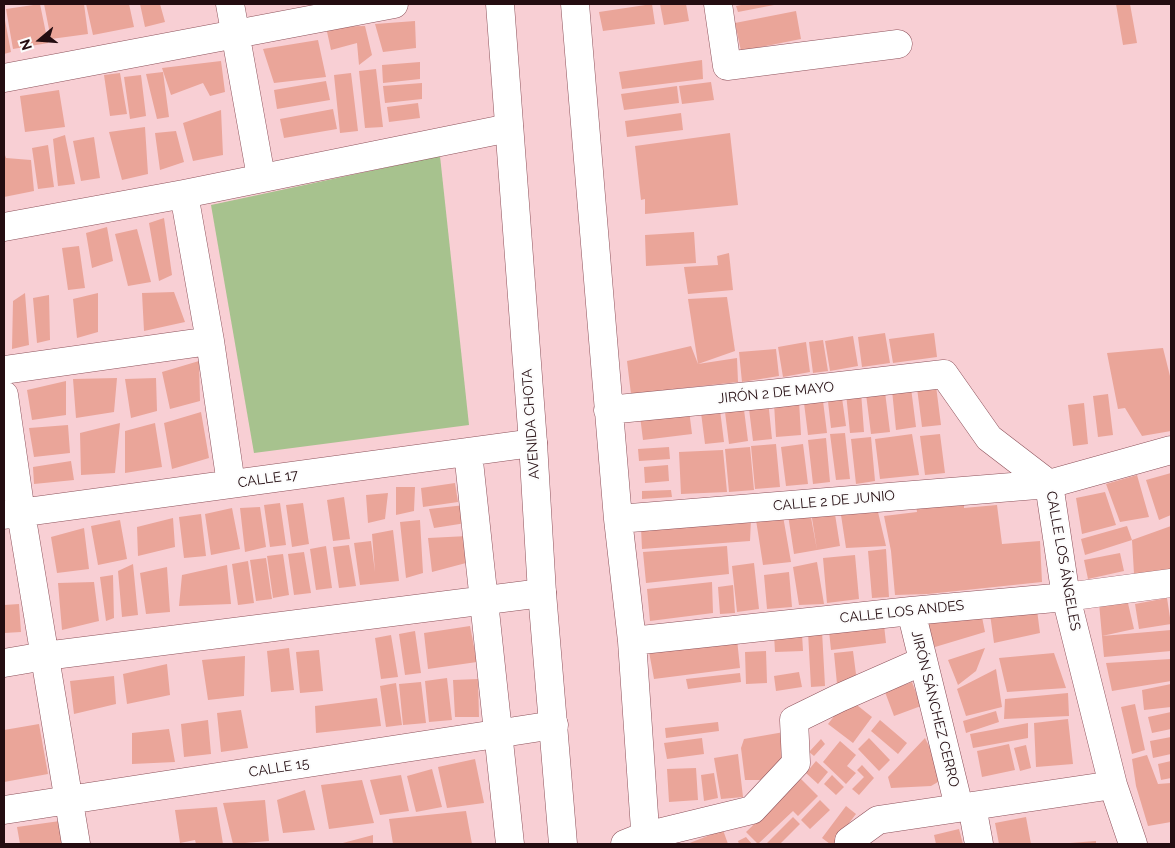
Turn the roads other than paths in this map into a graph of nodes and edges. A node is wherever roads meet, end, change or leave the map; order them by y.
1 (230, 4) edge
2 (394, 4) edge
3 (500, 4) edge
4 (575, 4) edge
5 (718, 4) edge
6 (351, 8) edge
7 (236, 34) junction
8 (898, 44) dead end
9 (4, 78) edge
10 (509, 128) junction
11 (261, 177) junction
12 (184, 194) junction
13 (4, 227) edge
14 (210, 341) junction
15 (4, 370) edge
16 (944, 374) joint
17 (4, 395) edge
18 (608, 410) junction
19 (533, 443) junction
20 (1171, 450) edge
21 (468, 452) junction
22 (231, 484) junction
23 (1050, 484) junction
24 (12, 514) edge
25 (618, 518) junction
26 (1171, 583) edge
27 (542, 593) junction
28 (1066, 597) junction
29 (484, 601) junction
30 (911, 611) junction
31 (632, 641) junction
32 (45, 656) junction
33 (923, 661) junction
34 (4, 663) edge
35 (554, 725) junction
36 (498, 734) junction
37 (1113, 785) junction
38 (69, 800) junction
39 (965, 806) junction
40 (4, 810) edge
41 (639, 842) edge
42 (76, 844) edge
43 (510, 844) edge
44 (563, 844) edge
45 (849, 844) edge
46 (979, 844) edge
47 (1133, 844) edge

1 - 7 main road
2 - 6 main road
3 - 10 main road, AVENIDA CHOTA
4 - 18 main road
5 - 8 main road
6 - 7 main road
7 - 9 main road
7 - 11 main road
10 - 11 main road
10 - 19 main road, AVENIDA CHOTA
11 - 12 main road
12 - 13 main road
12 - 14 main road
14 - 15 main road
14 - 22 main road
16 - 18 main road, JIRÓN 2 DE MAYO
16 - 23 main road, CALLE LOS ÁNGELES
17 - 24 main road
18 - 25 main road
19 - 21 main road, CALLE 17
19 - 27 main road, AVENIDA CHOTA
20 - 23 main road, CALLE 2 DE JUNIO
21 - 22 main road, CALLE 17
21 - 29 main road
22 - 24 main road, CALLE 17
23 - 25 main road, CALLE 2 DE JUNIO
23 - 28 main road, CALLE LOS ÁNGELES
24 - 32 main road
25 - 31 main road
26 - 28 main road, CALLE LOS ANDES
27 - 29 main road
27 - 35 main road, AVENIDA CHOTA
28 - 30 main road, CALLE LOS ANDES
28 - 37 main road, CALLE LOS ÁNGELES
29 - 32 main road
29 - 36 main road
30 - 31 main road, CALLE LOS ANDES
30 - 33 main road, JIRÓN SÁNCHEZ CERRO
31 - 41 main road
32 - 34 main road
32 - 38 main road
33 - 39 main road, JIRÓN SÁNCHEZ CERRO
33 - 41 main road
35 - 36 main road, CALLE 15
35 - 44 main road, AVENIDA CHOTA
36 - 38 main road, CALLE 15
36 - 43 main road
37 - 39 main road
37 - 47 main road, CALLE LOS ÁNGELES
38 - 40 main road, CALLE 15
38 - 42 main road
39 - 45 main road
39 - 46 main road, JIRÓN SÁNCHEZ CERRO

